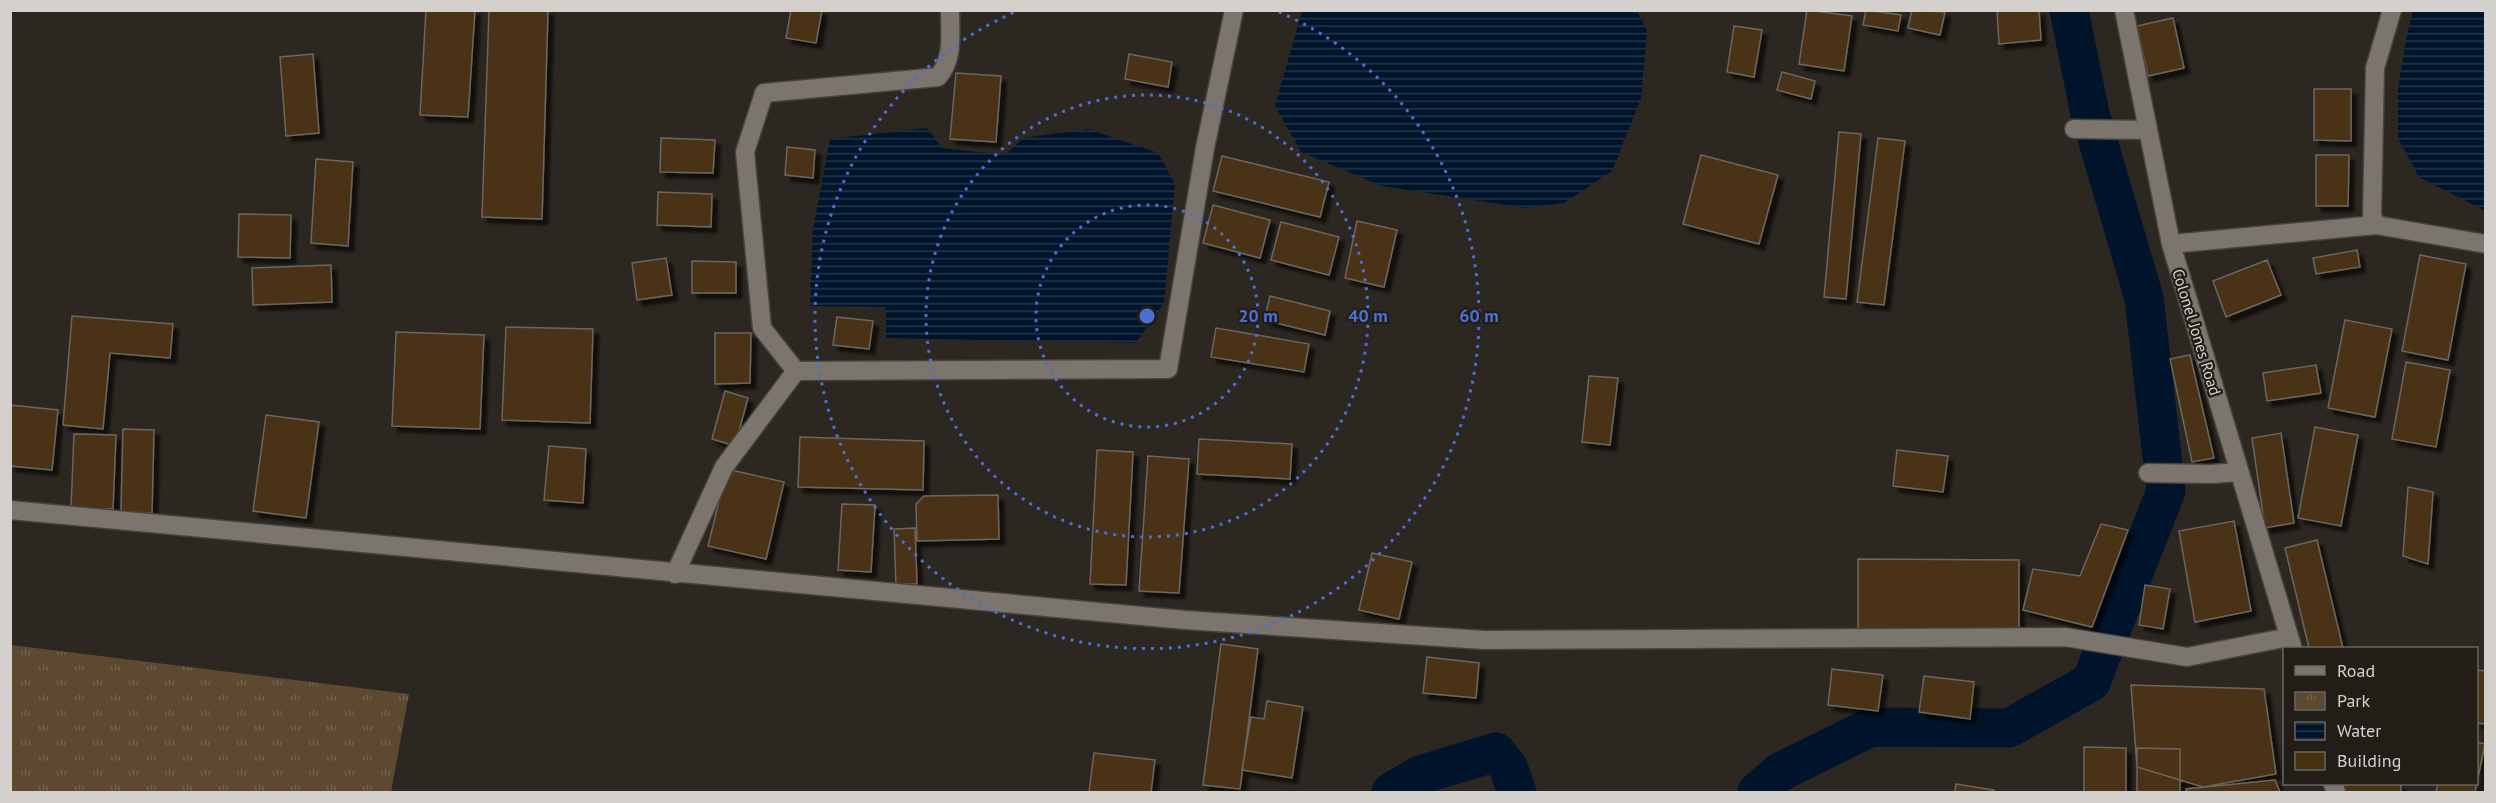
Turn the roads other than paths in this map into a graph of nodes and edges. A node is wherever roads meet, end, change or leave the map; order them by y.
1 (950, 10) edge
2 (1234, 10) edge
3 (2124, 10) edge
4 (2392, 10) edge
5 (2074, 129) dead end
6 (2143, 130) junction
7 (2376, 225) junction
8 (2171, 244) junction
9 (2486, 244) edge
10 (796, 372) junction
11 (2240, 472) junction
12 (2148, 473) dead end
13 (10, 510) edge
14 (675, 574) junction
15 (2291, 643) edge

1 - 10 street
2 - 10 street
3 - 6 street, Colonel Jones Road
4 - 7 street
5 - 6 street
6 - 8 street, Colonel Jones Road
7 - 8 street
7 - 9 street
8 - 11 street, Colonel Jones Road
10 - 14 street
11 - 12 street
11 - 15 street, Colonel Jones Road
13 - 14 street
14 - 15 street

